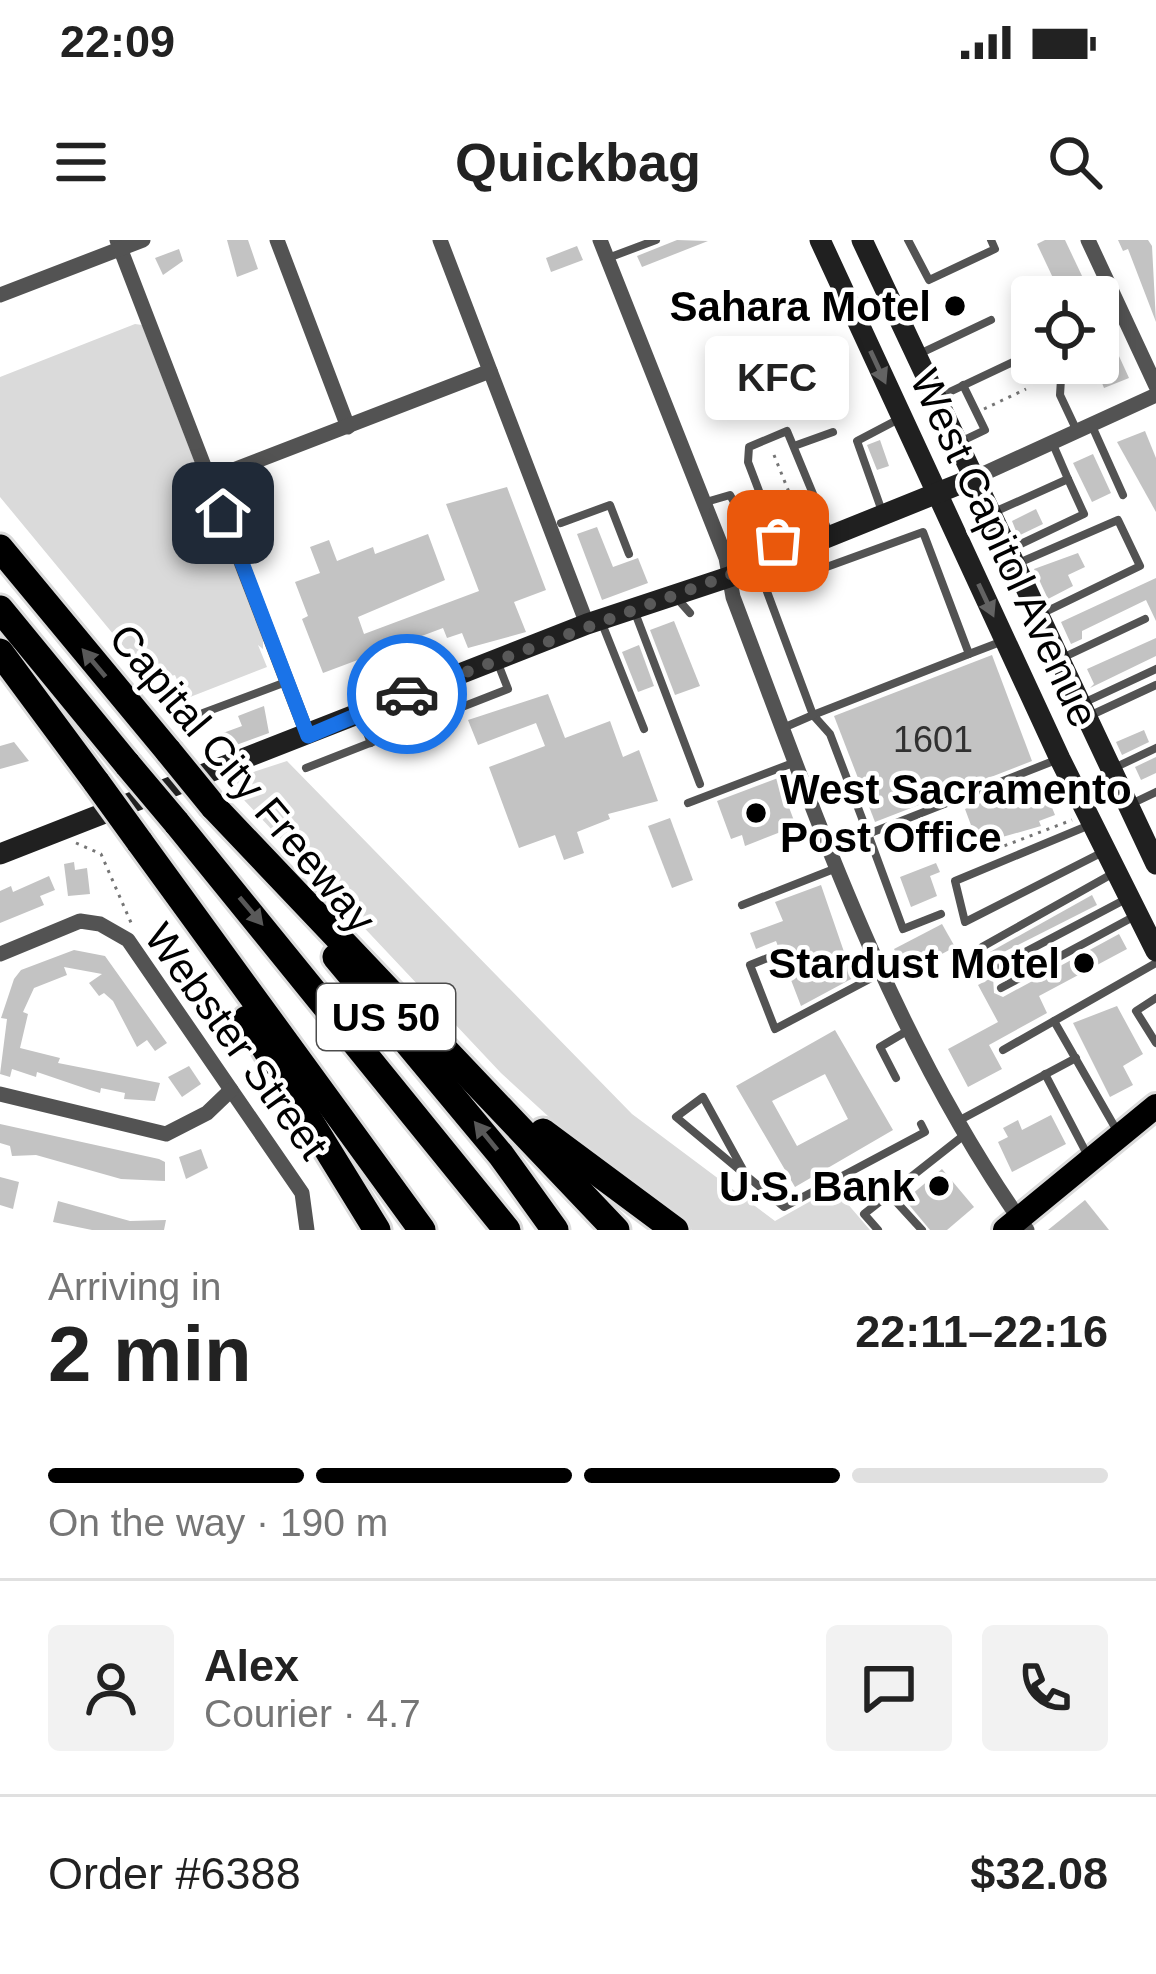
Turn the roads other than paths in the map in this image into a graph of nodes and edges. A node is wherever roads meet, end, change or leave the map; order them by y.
1 (143, 240) edge
2 (277, 240) edge
3 (440, 240) edge
4 (600, 240) edge
5 (656, 240) edge
6 (820, 240) edge
7 (862, 240) edge
8 (908, 240) edge
9 (991, 240) edge
10 (1088, 240) edge
11 (119, 244) edge
12 (607, 259) junction
13 (0, 295) edge
14 (991, 320) dead end
15 (916, 356) junction
16 (1011, 363) edge
17 (490, 370) junction
18 (1061, 384) edge
19 (963, 385) junction
20 (1156, 386) edge
21 (1156, 395) edge
22 (935, 399) junction
23 (902, 418) junction
24 (348, 427) junction
25 (1084, 428) junction
26 (833, 432) dead end
27 (1052, 442) junction
28 (956, 444) junction
29 (794, 446) junction
30 (972, 478) junction
31 (210, 479) junction
32 (1068, 479) junction
33 (937, 494) junction
34 (1123, 495) dead end
35 (705, 502) junction
36 (991, 514) junction
37 (884, 515) junction
38 (562, 523) dead end
39 (751, 532) dead end
40 (830, 536) junction
41 (784, 547) junction
42 (0, 548) edge
43 (629, 554) dead end
44 (1011, 557) junction
45 (729, 577) junction
46 (0, 609) edge
47 (634, 609) junction
48 (1038, 615) junction
49 (1145, 619) dead end
50 (594, 622) junction
51 (1004, 640) junction
52 (0, 652) edge
53 (968, 654) junction
54 (497, 659) junction
55 (1059, 660) junction
56 (1156, 669) edge
57 (377, 670) dead end
58 (287, 682) junction
59 (1156, 685) edge
60 (388, 701) junction
61 (1083, 711) junction
62 (203, 713) dead end
63 (360, 714) junction
64 (813, 716) junction
65 (783, 728) junction
66 (644, 729) dead end
67 (308, 736) junction
68 (371, 742) junction
69 (1156, 748) edge
70 (1060, 759) junction
71 (796, 762) junction
72 (306, 768) dead end
73 (1110, 768) junction
74 (700, 784) dead end
75 (1072, 784) junction
76 (1156, 792) edge
77 (688, 803) dead end
78 (1128, 805) junction
79 (213, 806) junction
80 (1083, 821) junction
81 (868, 834) junction
82 (829, 850) junction
83 (1104, 851) junction
84 (0, 854) edge
85 (1156, 864) edge
86 (836, 868) junction
87 (1115, 873) junction
88 (180, 900) junction
89 (742, 905) dead end
90 (1132, 907) junction
91 (941, 914) dead end
92 (4, 950) edge
93 (1156, 951) edge
94 (770, 957) dead end
95 (1156, 963) edge
96 (879, 974) junction
97 (1001, 988) dead end
98 (1156, 998) edge
99 (1054, 1021) junction
100 (907, 1031) junction
101 (1155, 1040) edge
102 (1003, 1050) dead end
103 (1076, 1058) junction
104 (1045, 1074) junction
105 (896, 1078) dead end
106 (231, 1090) junction
107 (490, 1091) junction
108 (0, 1094) edge
109 (1156, 1106) edge
110 (921, 1124) dead end
111 (959, 1129) junction
112 (1120, 1135) junction
113 (1089, 1160) junction
114 (748, 1177) junction
115 (889, 1194) junction
116 (1017, 1226) edge
117 (307, 1230) edge
118 (377, 1230) edge
119 (422, 1230) edge
120 (508, 1230) edge
121 (555, 1230) edge
122 (616, 1230) edge
123 (675, 1230) edge
124 (878, 1230) edge
125 (922, 1230) edge

1 - 11 street
2 - 24 street
3 - 17 street
4 - 12 street
5 - 12 lane
6 -> 23 main road, West Capitol Avenue
7 - 15 main road, West Capitol Avenue
8 - 9 lane
10 - 20 street
11 - 13 street
11 - 31 street
12 - 35 street
14 - 15 lane
15 - 22 main road, West Capitol Avenue
16 - 19 lane
17 - 24 street
17 - 50 street
18 - 25 lane
19 - 22 lane
19 - 28 lane
21 - 25 street
22 - 28 main road, West Capitol Avenue
23 - 33 main road, West Capitol Avenue
23 - 37 lane
24 - 31 street
25 - 27 street
25 - 34 lane
26 - 29 lane
27 - 30 street
27 - 32 lane
28 - 30 main road, West Capitol Avenue
29 - 40 lane
29 - 41 lane
30 - 33 main road
30 - 36 main road, West Capitol Avenue
31 - 58 street
32 - 36 lane
32 - 44 lane
33 - 37 main road
33 -> 51 main road, West Capitol Avenue
35 - 39 lane
35 - 45 street
36 - 44 main road, West Capitol Avenue
37 - 40 main road
38 - 43 lane
40 - 41 main road
41 - 45 main road
79 -> 42 highway, Capital City Freeway / US 50, bridge
44 - 48 main road, West Capitol Avenue
44 - 48 lane
45 - 47 main road
45 - 65 street
46 -> 120 highway, Capital City Freeway / US 50, bridge
47 - 50 main road
47 - 74 lane
48 - 55 main road, West Capitol Avenue
49 - 55 lane
50 - 54 main road
50 - 66 lane
51 - 53 lane
51 - 70 main road, West Capitol Avenue
52 - 88 highway, bridge
53 - 64 lane
53 - 64 lane
54 - 60 main road
54 - 68 lane
55 - 61 main road, West Capitol Avenue
56 - 61 lane
57 - 60 lane
58 - 62 lane
58 - 67 street
59 - 61 lane
60 - 63 main road
61 - 73 main road, West Capitol Avenue
63 - 67 main road
63 - 68 lane
64 - 65 lane
64 - 81 lane
65 - 71 street
67 - 84 main road
68 - 72 lane
69 - 73 lane
70 - 75 main road, West Capitol Avenue
70 - 81 lane
71 - 77 lane
71 - 82 street
73 - 75 main road
73 - 78 main road, West Capitol Avenue
75 - 80 main road, West Capitol Avenue
76 - 78 lane
78 - 85 main road, West Capitol Avenue
79 - 107 highway
121 -> 79 highway, Capital City Freeway / US 50
80 - 83 main road, West Capitol Avenue
80 - 83 lane
81 - 82 lane
81 - 91 lane
82 - 86 street
83 - 87 main road, West Capitol Avenue
86 - 89 lane
86 - 96 street
87 - 90 main road, West Capitol Avenue
87 - 90 lane
88 - 118 highway
88 - 119 highway
90 - 93 main road, West Capitol Avenue
90 - 97 lane
92 - 106 street, Webster Street
94 - 96 lane
95 - 99 lane
96 - 100 street
98 - 101 lane
99 - 102 lane
99 - 103 lane
100 - 105 lane
100 - 111 street
103 - 104 lane
103 - 112 lane
104 - 111 lane
104 - 113 lane
106 - 108 street
106 - 117 street, Webster Street
107 - 122 highway
107 - 123 highway
109 - 112 main road
110 - 114 lane
111 - 115 lane
111 - 116 street
112 - 113 main road
113 - 116 main road
114 - 114 lane
115 - 124 lane
115 - 125 lane

